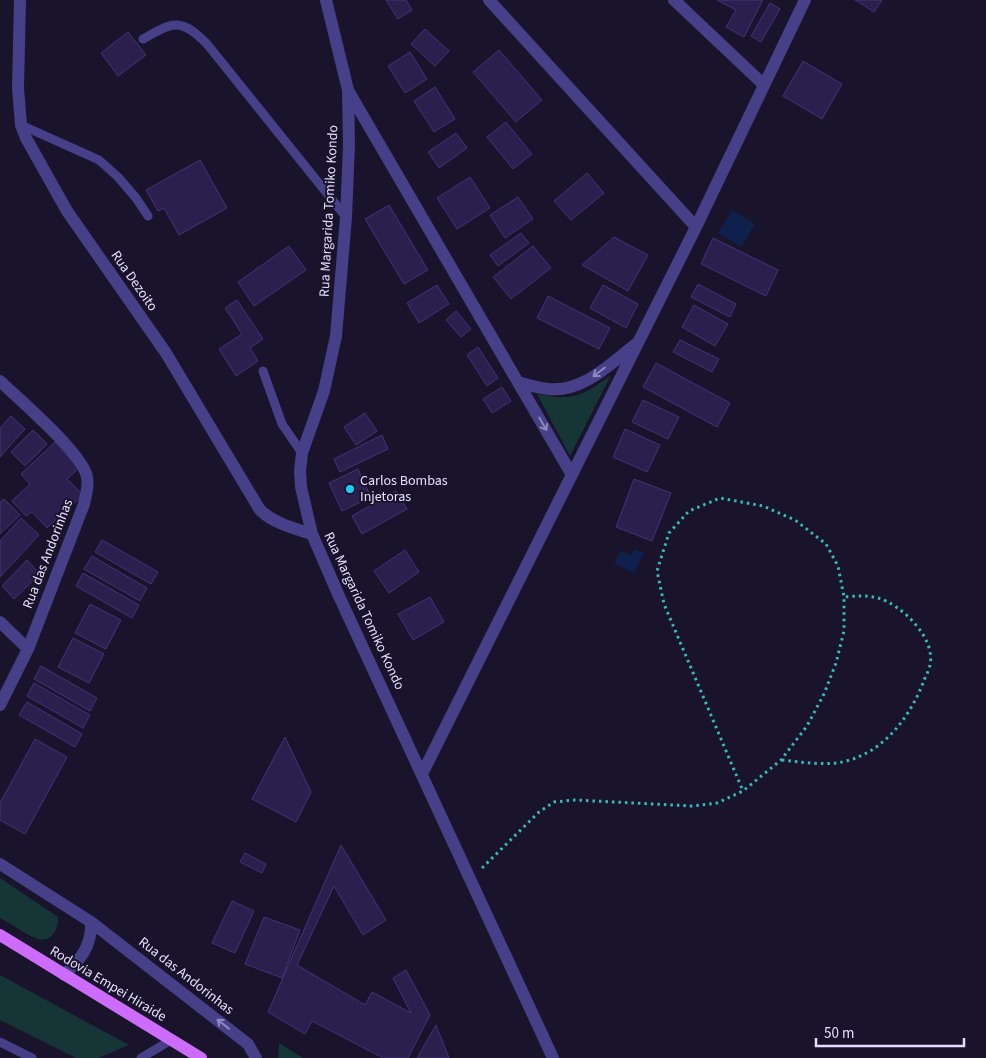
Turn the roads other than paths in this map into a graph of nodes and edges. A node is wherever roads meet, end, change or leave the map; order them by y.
1 (20, 0) edge
2 (326, 0) edge
3 (489, 0) edge
4 (674, 0) edge
5 (805, 0) edge
6 (142, 39) dead end
7 (764, 85) junction
8 (348, 90) junction
9 (21, 125) junction
10 (148, 216) dead end
11 (346, 217) junction
12 (696, 227) junction
13 (638, 343) junction
14 (264, 371) dead end
15 (0, 381) edge
16 (518, 382) junction
17 (302, 453) junction
18 (572, 475) junction
19 (312, 534) junction
20 (0, 622) edge
21 (28, 649) junction
22 (0, 705) edge
23 (422, 774) junction
24 (0, 864) edge
25 (91, 922) junction
26 (0, 935) edge
27 (64, 974) junction
28 (171, 1040) junction
29 (0, 1042) edge
30 (32, 1058) edge
31 (141, 1058) edge
32 (201, 1058) edge
33 (256, 1058) edge
34 (553, 1058) edge

1 - 9 street, Rua Dezoito
2 - 8 street, Rua Margarida Tomiko Kondo
3 - 12 street
4 - 7 street
5 - 7 street
6 - 11 lane
7 - 12 street
8 - 11 street, Rua Margarida Tomiko Kondo
8 - 16 street
9 - 10 lane
9 - 19 street, Rua Dezoito
11 - 17 street, Rua Margarida Tomiko Kondo
12 - 13 street
13 -> 16 street
13 - 18 street
14 - 17 lane
15 - 21 street, Rua das Andorinhas
16 -> 18 street
17 - 19 street, Rua Margarida Tomiko Kondo
18 - 23 street
19 - 23 street, Rua Margarida Tomiko Kondo
20 - 21 street
21 - 22 street, Rua das Andorinhas
23 - 34 street, Rua Margarida Tomiko Kondo
24 - 25 street, Rua das Andorinhas
25 - 27 street
33 -> 25 street, Rua das Andorinhas
26 - 27 main road, Rodovia Empei Hiraide
27 - 28 main road, Rodovia Empei Hiraide
28 - 31 lane
28 - 32 main road, Rodovia Empei Hiraide
29 - 30 lane

